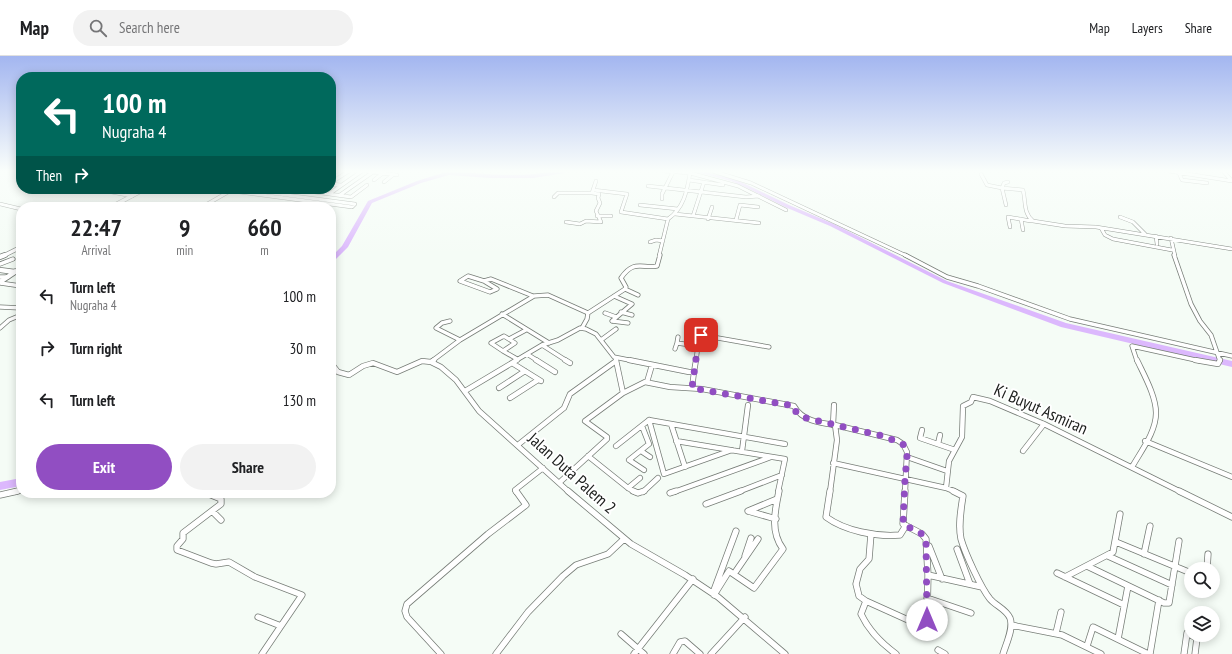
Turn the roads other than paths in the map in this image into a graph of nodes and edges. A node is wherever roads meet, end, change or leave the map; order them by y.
1 (299, 199) edge
2 (317, 199) edge
3 (598, 199) edge
4 (625, 199) edge
5 (683, 199) edge
6 (697, 199) edge
7 (742, 199) edge
8 (765, 199) edge
9 (785, 199) edge
10 (1005, 199) edge
11 (1025, 199) edge
12 (317, 202) edge
13 (0, 204) edge
14 (336, 205) edge
15 (640, 205) dead end
16 (740, 205) junction
17 (1006, 205) dead end
18 (712, 207) dead end
19 (758, 207) dead end
20 (16, 208) edge
21 (678, 209) junction
22 (786, 210) dead end
23 (675, 214) junction
24 (597, 216) junction
25 (611, 216) dead end
26 (693, 216) junction
27 (1120, 217) dead end
28 (668, 219) junction
29 (708, 219) junction
30 (1021, 219) junction
31 (736, 220) junction
32 (1033, 221) junction
33 (566, 222) dead end
34 (759, 223) dead end
35 (1010, 228) dead end
36 (1102, 228) junction
37 (1023, 230) dead end
38 (1146, 234) junction
39 (1156, 236) junction
40 (1171, 238) junction
41 (663, 241) junction
42 (650, 242) dead end
43 (1157, 244) dead end
44 (16, 249) edge
45 (1232, 249) edge
46 (1172, 250) junction
47 (0, 257) edge
48 (13, 258) dead end
49 (0, 264) edge
50 (0, 270) edge
51 (15, 272) joint
52 (0, 277) edge
53 (8, 277) junction
54 (484, 281) junction
55 (0, 283) edge
56 (16, 285) edge
57 (625, 289) junction
58 (638, 295) dead end
59 (534, 296) junction
60 (614, 296) junction
61 (630, 306) junction
62 (636, 307) dead end
63 (1, 308) edge
64 (16, 308) edge
65 (605, 312) dead end
66 (621, 312) junction
67 (588, 313) junction
68 (502, 314) junction
69 (632, 315) dead end
70 (616, 316) junction
71 (16, 317) edge
72 (450, 321) dead end
73 (628, 323) dead end
74 (1, 326) edge
75 (582, 328) junction
76 (616, 329) dead end
77 (526, 330) dead end
78 (678, 337) dead end
79 (509, 339) junction
80 (460, 340) junction
81 (601, 340) junction
82 (549, 343) junction
83 (676, 343) junction
84 (542, 345) junction
85 (698, 346) junction
86 (769, 347) dead end
87 (675, 349) dead end
88 (503, 351) junction
89 (527, 354) junction
90 (1218, 354) junction
91 (1232, 356) edge
92 (617, 359) junction
93 (517, 360) junction
94 (431, 362) junction
95 (512, 363) junction
96 (570, 363) dead end
97 (652, 366) junction
98 (336, 368) edge
99 (525, 371) junction
100 (556, 372) dead end
101 (694, 372) junction
102 (647, 382) junction
103 (499, 388) dead end
104 (692, 388) junction
105 (465, 391) junction
106 (623, 393) junction
107 (510, 398) dead end
108 (748, 405) dead end
109 (834, 405) dead end
110 (649, 420) junction
111 (671, 424) junction
112 (1044, 424) junction
113 (834, 425) junction
114 (642, 426) junction
115 (922, 430) dead end
116 (940, 435) dead end
117 (744, 437) junction
118 (676, 441) junction
119 (1145, 441) junction
120 (519, 444) junction
121 (785, 444) dead end
122 (938, 444) junction
123 (616, 446) dead end
124 (733, 450) junction
125 (955, 450) junction
126 (640, 451) junction
127 (742, 451) junction
128 (1023, 451) dead end
129 (588, 456) junction
130 (771, 457) junction
131 (907, 457) junction
132 (650, 458) dead end
133 (833, 463) junction
134 (685, 467) junction
135 (1132, 467) junction
136 (543, 468) junction
137 (644, 470) dead end
138 (947, 470) junction
139 (782, 475) junction
140 (1232, 477) edge
141 (640, 478) dead end
142 (658, 478) dead end
143 (905, 479) junction
144 (560, 482) junction
145 (628, 488) junction
146 (946, 488) junction
147 (16, 491) edge
148 (670, 493) dead end
149 (0, 495) edge
150 (220, 498) edge
151 (777, 499) junction
152 (706, 504) dead end
153 (212, 511) junction
154 (1120, 514) dead end
155 (1232, 517) edge
156 (776, 518) junction
157 (221, 520) dead end
158 (904, 526) junction
159 (1150, 526) dead end
160 (736, 531) dead end
161 (871, 534) junction
162 (751, 538) dead end
163 (624, 539) junction
164 (758, 539) dead end
165 (1179, 541) dead end
166 (1116, 542) junction
167 (927, 544) junction
168 (957, 549) dead end
169 (1144, 554) junction
170 (1208, 554) dead end
171 (1108, 556) junction
172 (742, 562) junction
173 (1207, 562) edge
174 (1087, 566) junction
175 (1175, 567) junction
176 (1184, 570) edge
177 (1057, 573) dead end
178 (734, 574) junction
179 (928, 575) junction
180 (1065, 577) junction
181 (693, 579) junction
182 (942, 579) junction
183 (970, 584) junction
184 (1172, 585) junction
185 (1128, 586) junction
186 (982, 587) junction
187 (714, 594) junction
188 (926, 598) junction
189 (1159, 600) junction
190 (866, 601) junction
191 (1124, 605) junction
192 (1061, 612) dead end
193 (971, 613) dead end
194 (258, 617) dead end
195 (745, 617) junction
196 (1011, 625) junction
197 (281, 626) junction
198 (1056, 633) junction
199 (621, 634) dead end
200 (1118, 639) junction
201 (1186, 642) edge
202 (1196, 642) edge
203 (1087, 646) junction
204 (938, 650) dead end
205 (636, 652) edge
206 (262, 654) edge
207 (441, 654) edge
208 (496, 654) edge
209 (644, 654) edge
210 (673, 654) edge
211 (700, 654) edge
212 (711, 654) edge
213 (785, 654) edge
214 (896, 654) edge
215 (945, 654) edge
216 (1003, 654) edge
217 (1101, 654) edge
218 (1149, 654) edge
219 (1184, 654) edge
220 (1195, 654) edge

1 - 12 street
2 - 14 street
3 - 24 street
4 - 28 street
5 - 21 street
6 - 26 street
7 - 16 street
8 - 22 street
9 - 90 street
10 - 17 street
11 - 32 street
13 - 20 street
15 - 21 street
16 - 19 street
16 - 31 street
18 - 29 street
21 - 23 street
23 - 26 street
23 - 28 street
24 - 25 street
24 - 33 street
26 - 29 street
27 - 38 street
28 - 41 street
29 - 31 street
30 - 32 street
30 - 35 street
30 - 37 street
31 - 34 street
32 - 36 street
36 - 38 street
36 - 46 street
38 - 39 street
39 - 40 street
39 - 43 street
40 - 45 street
40 - 46 street
41 - 42 street
41 - 57 street
44 - 47 street
46 - 90 street
48 - 49 street
50 - 51 street
51 - 53 street
52 - 53 street
53 - 55 street
54 - 54 street
54 - 59 street
55 - 56 street
57 - 58 street
57 - 60 street
59 - 67 street
59 - 68 street
60 - 61 street
60 - 67 street
61 - 62 street
61 - 66 street
63 - 64 street
65 - 70 street
66 - 69 street
66 - 70 street
67 - 75 street
68 - 80 street
68 - 82 street
70 - 73 street
71 - 74 street
72 - 80 street
75 - 81 street
75 - 82 street
76 - 81 street
77 - 79 street
78 - 83 street
79 - 88 street
79 - 88 street
80 - 94 street
81 - 92 street
82 - 84 street
83 - 85 street
83 - 87 street
84 - 89 street
84 - 96 street
85 - 86 street
85 - 101 street
88 - 93 street
89 - 93 street
89 - 100 street
90 - 91 street
90 - 119 street
92 - 97 street
92 - 106 street
92 - 120 street
93 - 95 street
94 - 98 street
94 - 105 street, Jalan Duta Palem 2
95 - 99 street
95 - 105 street
97 - 101 street
97 - 102 street
99 - 103 street
99 - 107 street
101 - 104 street
102 - 104 street
102 - 106 street
104 - 113 street
105 - 120 street, Jalan Duta Palem 2
106 - 129 street
108 - 117 street
109 - 113 street
110 - 111 street
110 - 114 street
110 - 134 street
111 - 117 street
111 - 118 street
112 - 125 street, Ki Buyut Asmiran
112 - 128 street
112 - 135 street, Ki Buyut Asmiran
113 - 131 street
113 - 133 street
114 - 123 street
114 - 126 street
115 - 122 street
116 - 122 street
117 - 121 street
117 - 127 street
118 - 124 street
118 - 134 street
119 - 135 street
119 - 140 street
120 - 136 street, Jalan Duta Palem 2
122 - 125 street
124 - 127 street
124 - 134 street
125 - 138 street, Ki Buyut Asmiran
126 - 132 street
126 - 137 street
127 - 130 street
129 - 144 street
129 - 145 street
130 - 139 street
130 - 148 street
131 - 138 street
131 - 143 street
133 - 143 street
133 - 161 street
135 - 155 street, Ki Buyut Asmiran
136 - 144 street, Jalan Duta Palem 2
136 - 207 street
138 - 146 street, Ki Buyut Asmiran
139 - 151 street
139 - 152 street
141 - 145 street
142 - 145 street
143 - 146 street
143 - 158 street
144 - 163 street, Jalan Duta Palem 2
146 - 186 street
147 - 149 street
150 - 153 street
151 - 156 street
151 - 156 street
153 - 157 street
153 - 197 street
154 - 166 street
156 - 178 street
158 - 161 street
158 - 167 street
159 - 169 street
160 - 187 street
161 - 190 street
162 - 172 street
163 - 181 street, Jalan Duta Palem 2
163 - 208 street
164 - 172 street
165 - 175 street
166 - 169 street
166 - 171 street
167 - 179 street
167 - 182 street
168 - 183 street
169 - 175 street
170 - 173 street
171 - 174 street
171 - 184 street
172 - 178 street
174 - 180 street
174 - 185 street
175 - 176 street
175 - 184 street
177 - 180 street
178 - 187 street
179 - 182 street
179 - 188 street
180 - 191 street
181 - 187 street, Jalan Duta Palem 2
181 - 205 street
182 - 183 street
183 - 186 street
184 - 189 street
185 - 189 street
185 - 191 street
186 - 196 street
187 - 195 street, Jalan Duta Palem 2
188 - 190 street
188 - 193 street
189 - 218 street
190 - 214 street
191 - 200 street
192 - 198 street
194 - 197 street
195 - 212 street
195 - 213 street, Jalan Duta Palem 2
196 - 198 street
196 - 216 street
197 - 206 street
198 - 203 street
199 - 205 street
200 - 203 street
200 - 218 street
201 - 219 street
202 - 220 street
203 - 217 street
204 - 215 street
205 - 209 street
210 - 211 street

